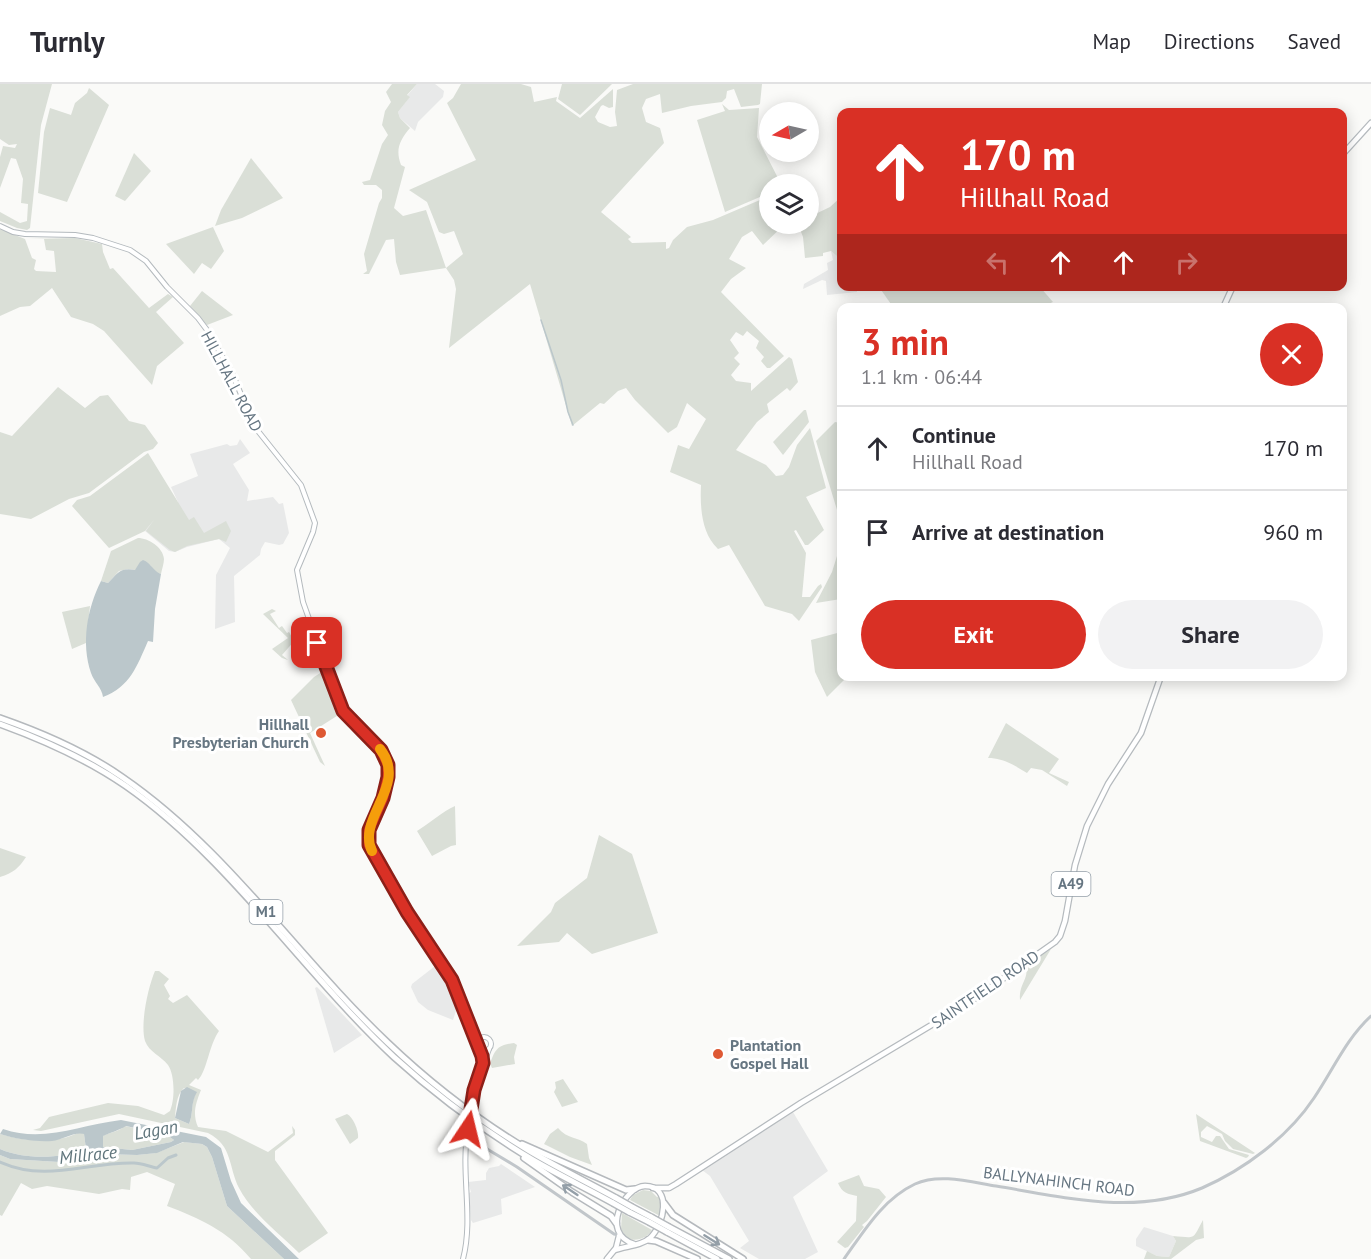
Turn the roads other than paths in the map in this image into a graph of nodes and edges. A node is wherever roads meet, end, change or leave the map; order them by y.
1 (1371, 123) edge
2 (1347, 149) edge
3 (0, 226) edge
4 (1159, 681) edge
5 (0, 718) edge
6 (0, 724) edge
7 (1371, 1016) edge
8 (473, 1031) junction
9 (485, 1036) junction
10 (477, 1042) junction
11 (478, 1049) junction
12 (489, 1049) junction
13 (483, 1063) junction
14 (466, 1137) junction
15 (508, 1141) junction
16 (653, 1188) junction
17 (669, 1188) junction
18 (635, 1189) junction
19 (663, 1201) junction
20 (616, 1223) junction
21 (601, 1224) junction
22 (668, 1230) junction
23 (617, 1235) junction
24 (648, 1240) junction
25 (634, 1244) junction
26 (616, 1249) junction
27 (463, 1259) edge
28 (607, 1259) edge
29 (697, 1259) edge
30 (717, 1259) edge
31 (729, 1259) edge
32 (743, 1259) edge
33 (844, 1259) edge

1 - 2 main road
3 - 8 main road, HILLHALL ROAD
4 - 17 main road, SAINTFIELD ROAD / A49
5 - 15 highway, M1
6 - 15 highway, M1
7 - 33 street, BALLYNAHINCH ROAD
8 - 9 main road
8 - 10 main road, HILLHALL ROAD
9 - 10 main road
9 - 12 main road
10 - 11 main road
11 - 12 main road
11 - 13 main road
12 - 13 main road
13 - 14 main road, bridge
14 - 21 street
14 - 27 main road
15 - 18 highway
20 -> 15 highway
15 - 22 highway, M1, bridge
16 - 17 main road
16 - 18 main road
16 - 19 main road
17 - 19 main road, SAINTFIELD ROAD / A49
18 - 20 main road
19 - 24 main road, A49
19 -> 32 highway
20 - 21 street
20 - 23 main road
21 - 23 street
22 - 30 highway, M1
22 - 31 highway, M1
23 - 25 main road
23 - 26 main road
24 - 25 main road
24 - 29 highway
25 - 26 main road
26 - 28 main road

